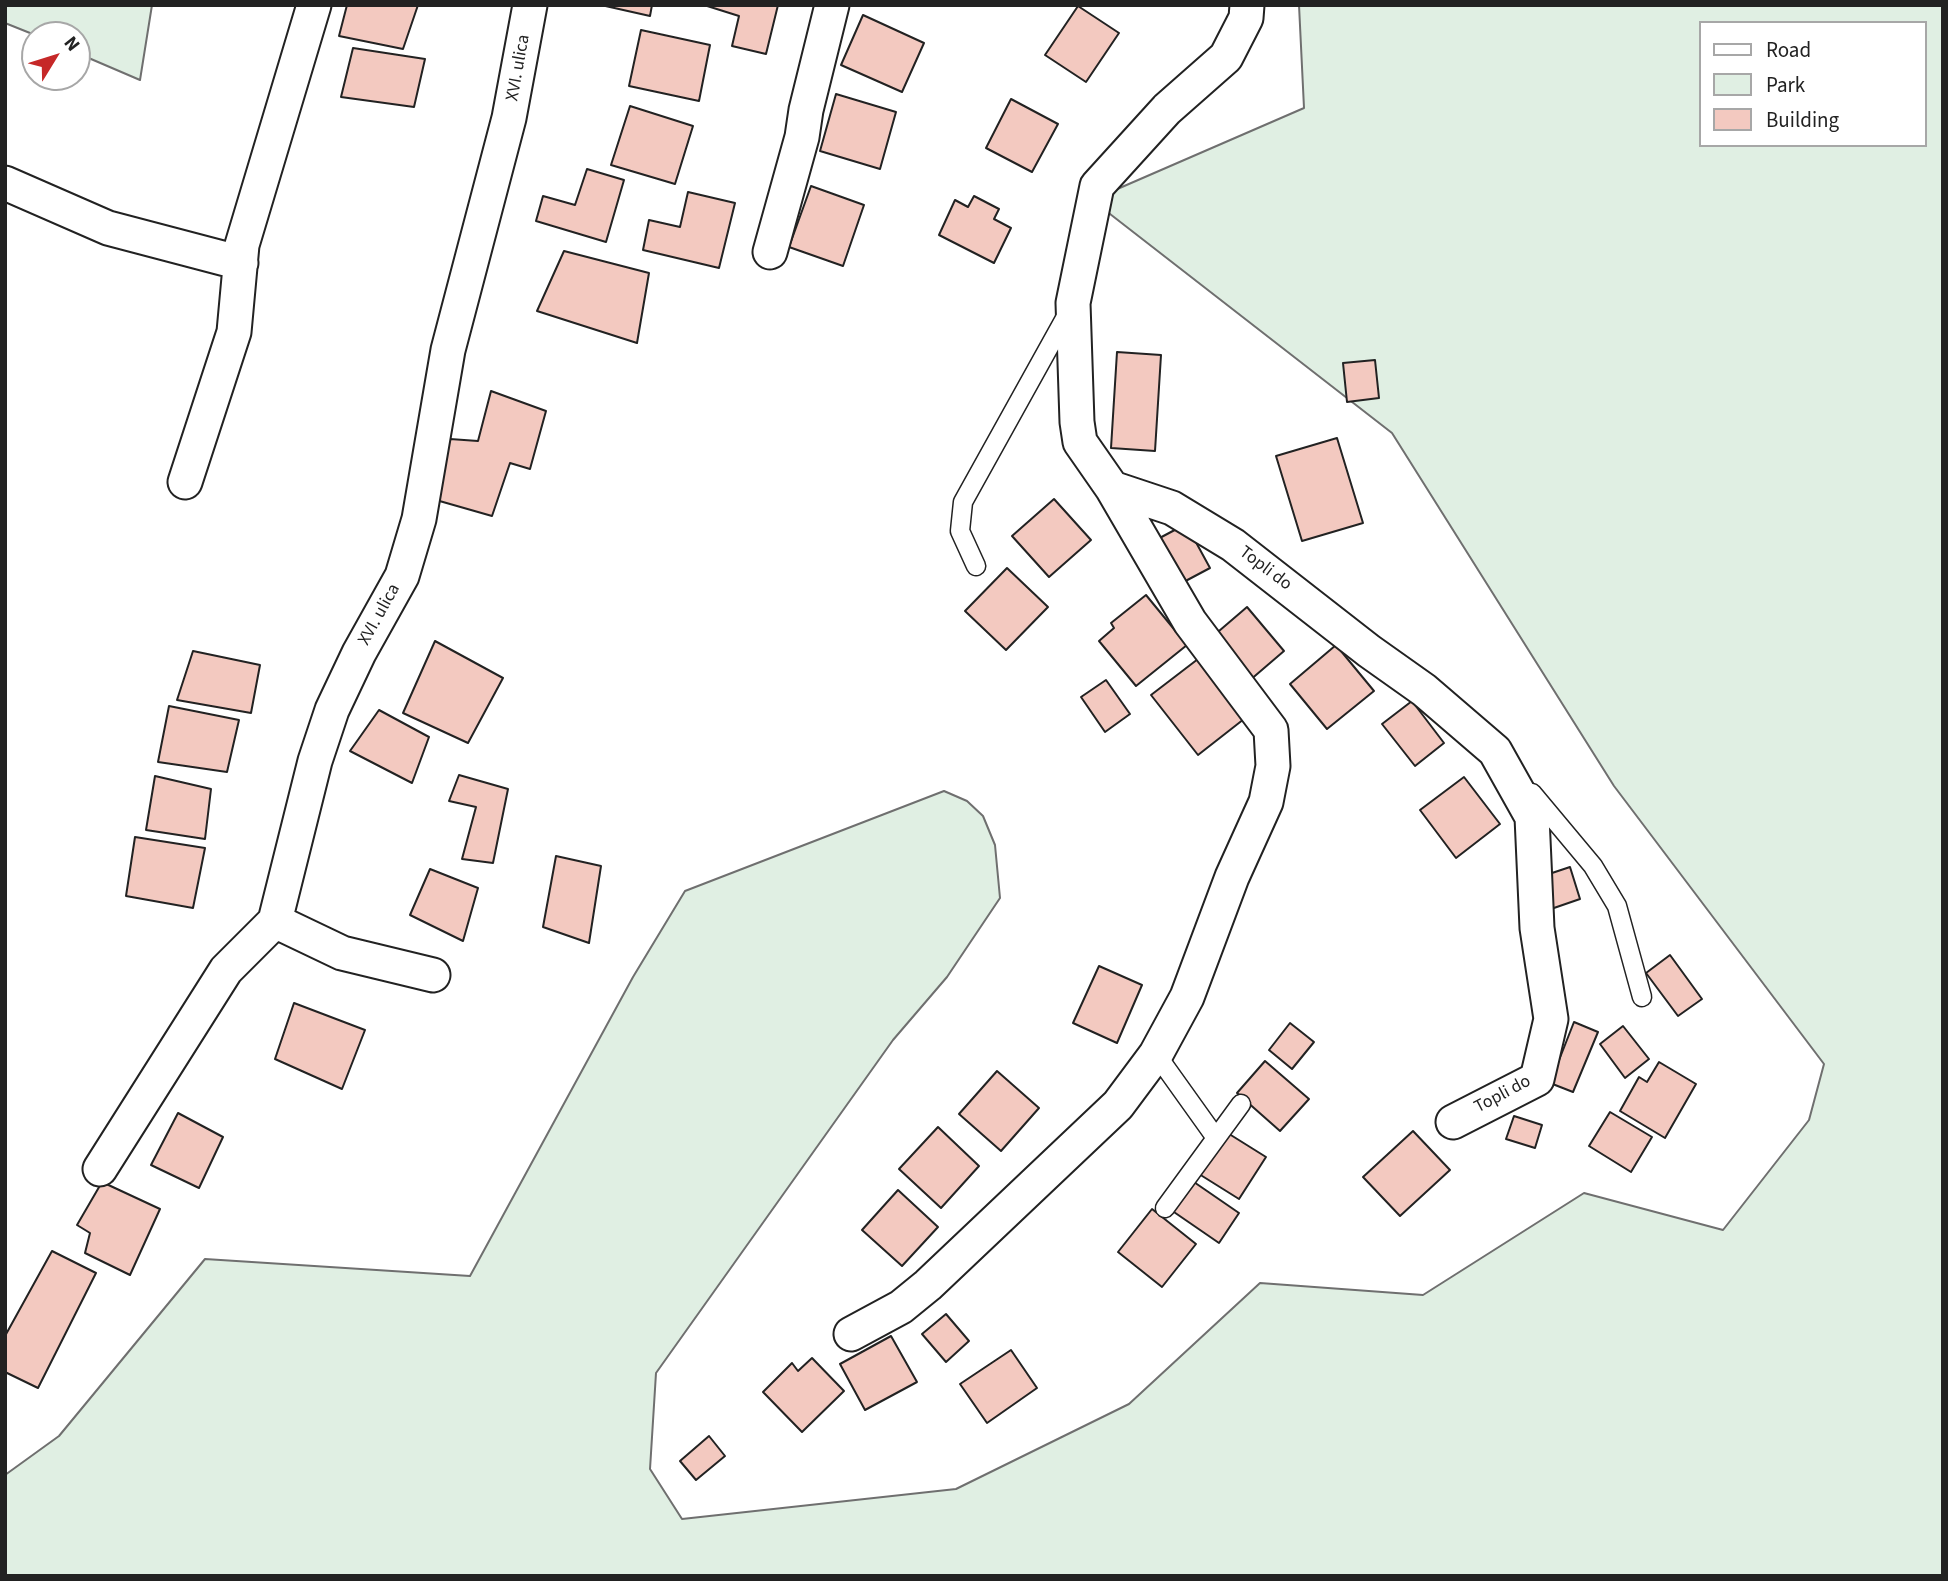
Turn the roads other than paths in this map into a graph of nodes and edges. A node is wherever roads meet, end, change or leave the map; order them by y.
1 (314, 5) edge
2 (530, 5) edge
3 (832, 5) edge
4 (1247, 5) edge
5 (5, 183) edge
6 (770, 252) dead end
7 (241, 263) junction
8 (1073, 303) junction
9 (185, 482) dead end
10 (1112, 488) junction
11 (976, 566) dead end
12 (1495, 751) junction
13 (275, 921) junction
14 (433, 975) dead end
15 (1642, 997) dead end
16 (1157, 1054) junction
17 (1241, 1104) dead end
18 (1453, 1122) dead end
19 (1216, 1138) junction
20 (100, 1169) dead end
21 (1165, 1208) dead end
22 (851, 1334) dead end

1 - 7 street
2 - 13 street, XVI. ulica
3 - 6 street
4 - 8 street
5 - 7 street
7 - 9 street
8 - 10 street
8 - 11 lane
10 - 12 street, Topli do
10 - 16 street
12 - 15 lane
12 - 18 street, Topli do
13 - 14 street
13 - 20 street
16 - 19 lane
16 - 22 street
17 - 19 lane
19 - 21 lane

